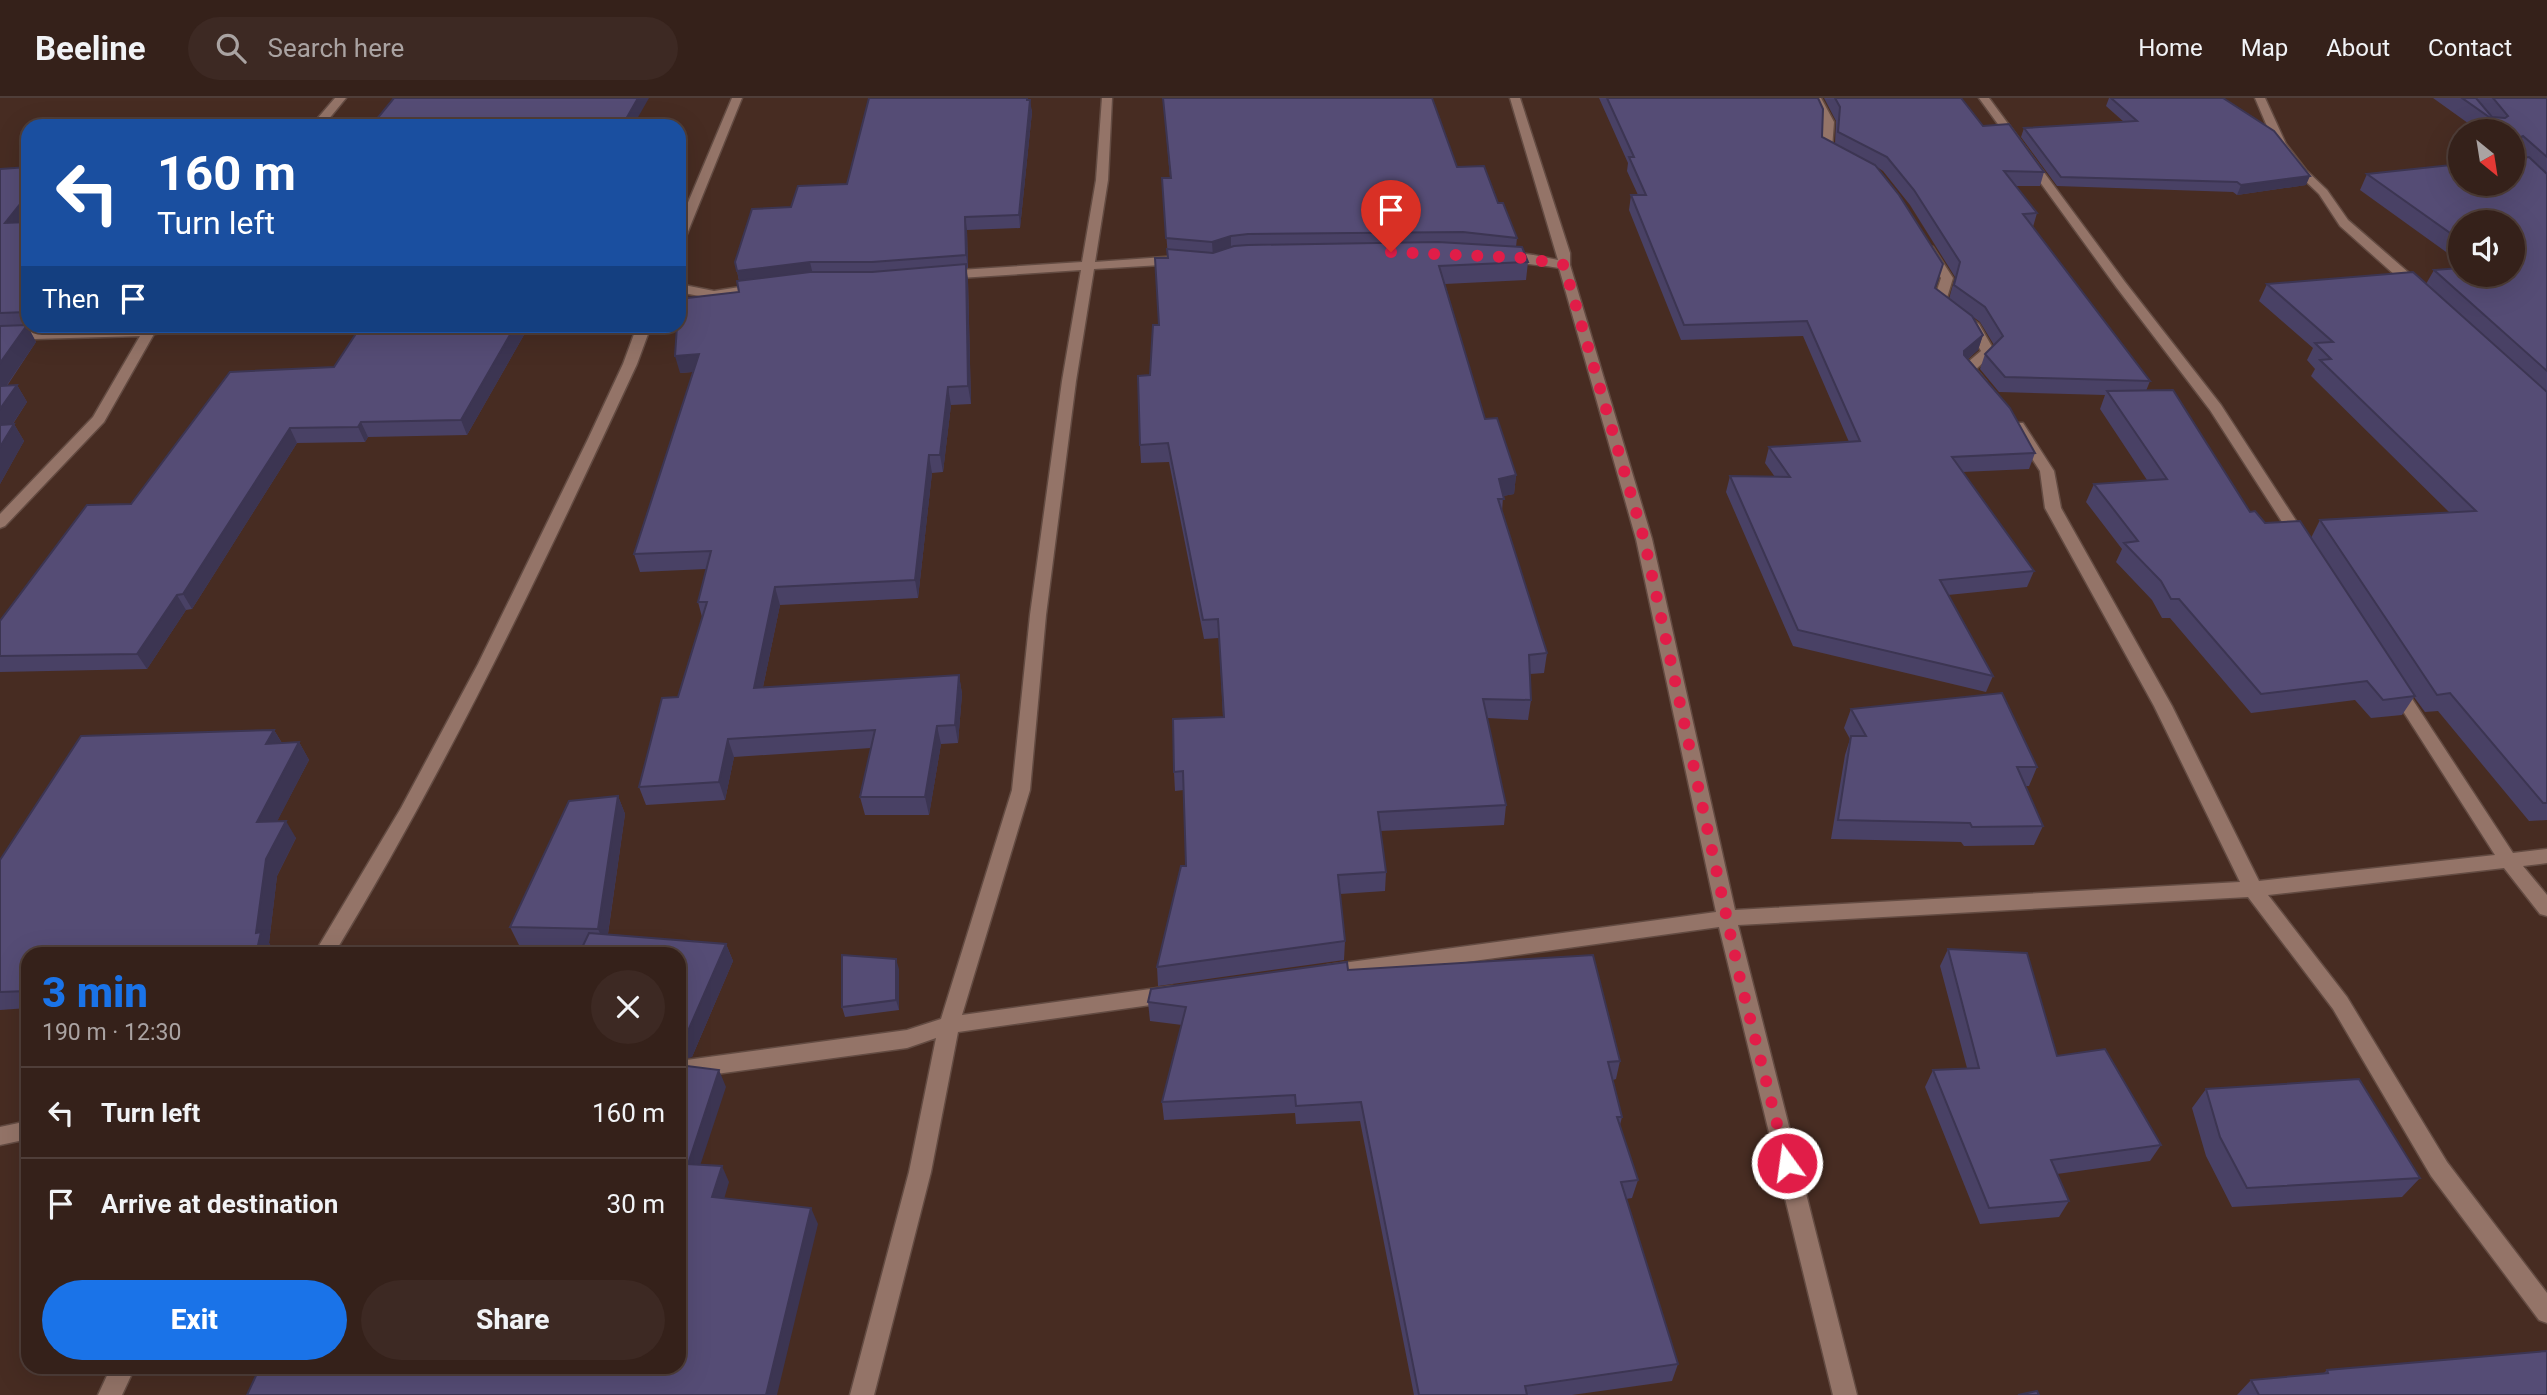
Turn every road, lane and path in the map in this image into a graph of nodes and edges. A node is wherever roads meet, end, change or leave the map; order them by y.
1 (341, 98) edge
2 (737, 98) edge
3 (1107, 98) edge
4 (1515, 98) edge
5 (1816, 98) edge
6 (1984, 98) edge
7 (2260, 98) edge
8 (323, 119) edge
9 (1857, 164) edge
10 (2525, 168) edge
11 (2547, 191) edge
12 (686, 222) edge
13 (1920, 237) edge
14 (1491, 258) edge
15 (1193, 261) edge
16 (1564, 265) junction
17 (1090, 267) junction
18 (934, 276) edge
19 (777, 285) edge
20 (686, 289) edge
21 (2428, 298) edge
22 (110, 333) edge
23 (148, 333) edge
24 (641, 333) edge
25 (0, 336) edge
26 (1987, 391) edge
27 (2004, 411) edge
28 (0, 523) edge
29 (2311, 556) edge
30 (2387, 673) edge
31 (2547, 856) edge
32 (2509, 861) junction
33 (2253, 889) junction
34 (2547, 909) edge
35 (1727, 918) junction
36 (328, 947) edge
37 (1304, 976) edge
38 (1195, 991) edge
39 (949, 1025) junction
40 (686, 1069) edge
41 (21, 1132) edge
42 (0, 1136) edge
43 (2547, 1312) edge
44 (120, 1374) edge
45 (110, 1395) edge
46 (862, 1395) edge
47 (1845, 1395) edge

1 - 8 street
2 - 12 street
3 - 17 street
4 - 16 street
5 - 9 street
6 - 29 street
7 - 21 street
10 - 11 street
13 - 26 street
14 - 16 street
15 - 17 street
16 - 35 street
17 - 18 street
17 - 39 street
19 - 20 street
22 - 25 street
23 - 28 street
24 - 36 street
27 - 33 street
30 - 32 street
31 - 32 street
32 - 33 street
32 - 34 street
33 - 35 street
33 - 43 street
35 - 37 street
35 - 47 street
38 - 39 street
39 - 40 street
39 - 46 street
41 - 42 street
44 - 45 street

